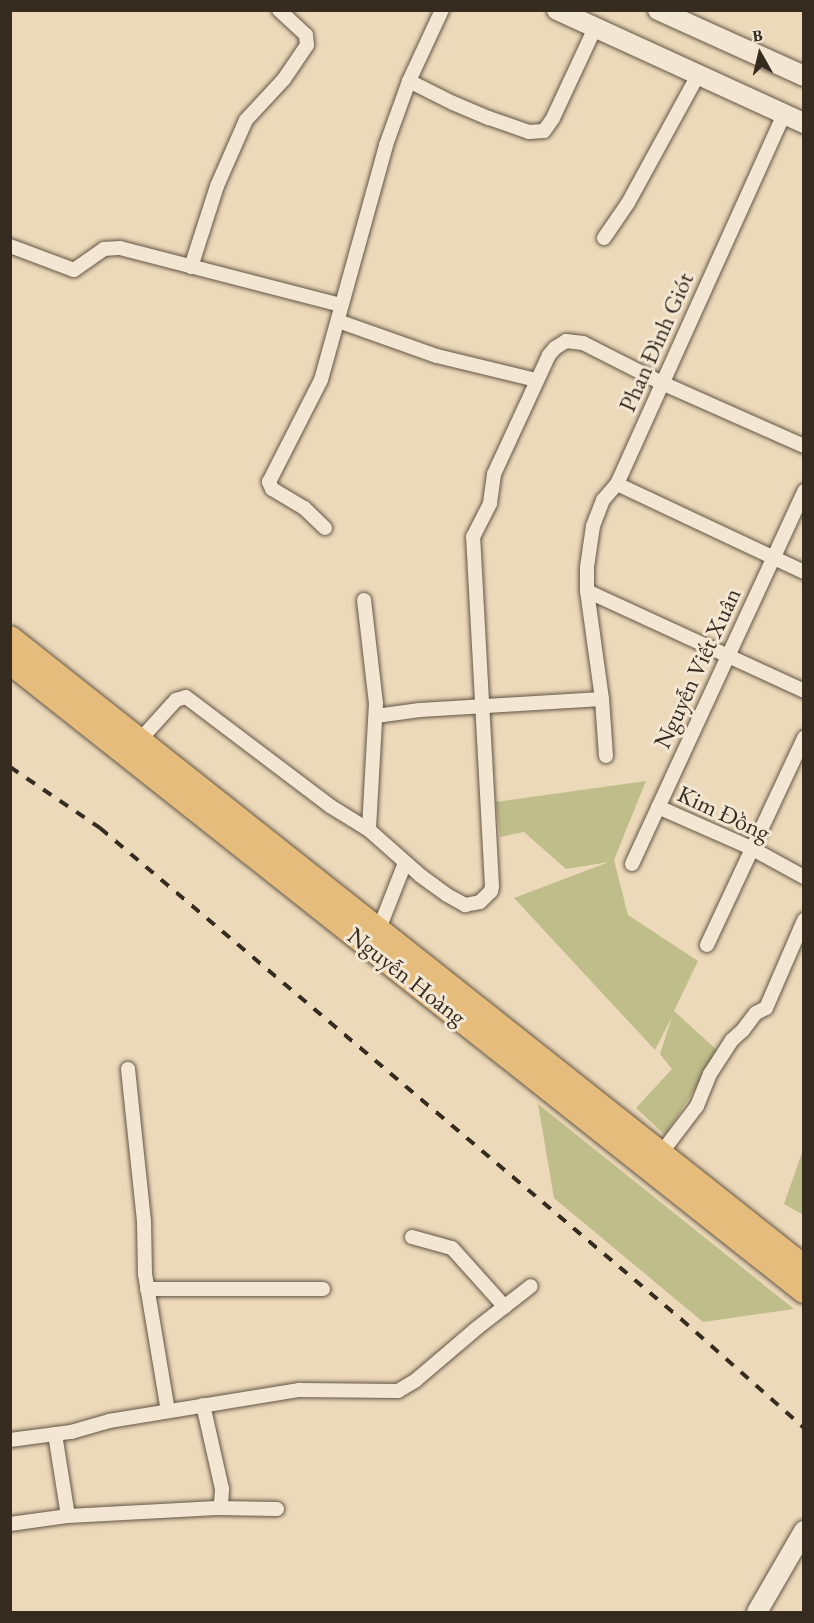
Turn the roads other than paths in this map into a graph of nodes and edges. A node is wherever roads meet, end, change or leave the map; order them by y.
1 (279, 10) edge
2 (442, 10) edge
3 (556, 10) edge
4 (658, 10) edge
5 (577, 15) edge
6 (595, 28) junction
7 (698, 75) junction
8 (804, 76) edge
9 (410, 81) junction
10 (784, 114) junction
11 (804, 123) edge
12 (604, 238) dead end
13 (10, 246) edge
14 (191, 267) junction
15 (341, 304) junction
16 (338, 321) junction
17 (536, 380) junction
18 (662, 383) junction
19 (804, 446) edge
20 (617, 484) junction
21 (804, 491) edge
22 (325, 528) dead end
23 (772, 558) junction
24 (804, 572) edge
25 (587, 591) junction
26 (364, 600) dead end
27 (10, 638) edge
28 (727, 654) junction
29 (10, 662) edge
30 (804, 691) edge
31 (603, 699) junction
32 (482, 706) junction
33 (376, 716) junction
34 (804, 738) edge
35 (138, 742) junction
36 (606, 756) dead end
37 (658, 807) junction
38 (369, 830) junction
39 (751, 848) junction
40 (405, 862) junction
41 (632, 864) dead end
42 (804, 877) edge
43 (804, 920) edge
44 (380, 929) junction
45 (707, 945) dead end
46 (128, 1069) dead end
47 (662, 1152) junction
48 (412, 1237) dead end
49 (804, 1268) edge
50 (531, 1286) dead end
51 (147, 1289) junction
52 (323, 1289) dead end
53 (804, 1291) edge
54 (505, 1307) junction
55 (203, 1405) junction
56 (168, 1411) junction
57 (55, 1434) junction
58 (10, 1440) edge
59 (217, 1508) junction
60 (277, 1509) dead end
61 (68, 1516) junction
62 (10, 1524) edge
63 (804, 1531) edge
64 (757, 1612) edge

1 - 14 street
2 - 9 street
3 - 5 main road
4 - 8 main road
5 - 6 main road
6 - 7 main road
6 - 9 street
7 - 10 main road
7 - 12 street
9 - 15 street
10 - 11 main road
10 - 18 street, Phan Đình Giót
13 - 14 street
14 - 15 street
15 - 16 street
16 - 17 street
16 - 22 street
17 - 18 street
17 - 32 street
18 - 19 street
18 - 20 street, Phan Đình Giót
20 - 23 street
20 - 25 street, Phan Đình Giót
21 - 23 street, Nguyễn Viết Xuân
23 - 24 street
23 - 28 street, Nguyễn Viết Xuân
25 - 28 street
25 - 31 street, Phan Đình Giót
26 - 33 street
27 - 35 highway, Nguyễn Hoàng
28 - 30 street
28 - 37 street, Nguyễn Viết Xuân
29 - 53 highway, Nguyễn Hoàng
31 - 32 street
31 - 36 street, Phan Đình Giót
32 - 33 street
32 - 40 street
33 - 38 street
34 - 39 street
35 - 38 street
35 - 44 highway, Nguyễn Hoàng
37 - 39 street, Kim Đồng
37 - 41 street, Nguyễn Viết Xuân
38 - 40 street
39 - 42 street, Kim Đồng
39 - 45 street
40 - 44 street
43 - 47 street
44 - 47 highway, Nguyễn Hoàng
46 - 51 street
47 - 49 highway, Nguyễn Hoàng
48 - 54 street
50 - 54 street
51 - 52 street
51 - 56 street
54 - 55 street
55 - 56 street
55 - 59 street
56 - 57 street
57 - 58 street
57 - 61 street
59 - 60 street
59 - 61 street
61 - 62 street
63 - 64 main road

